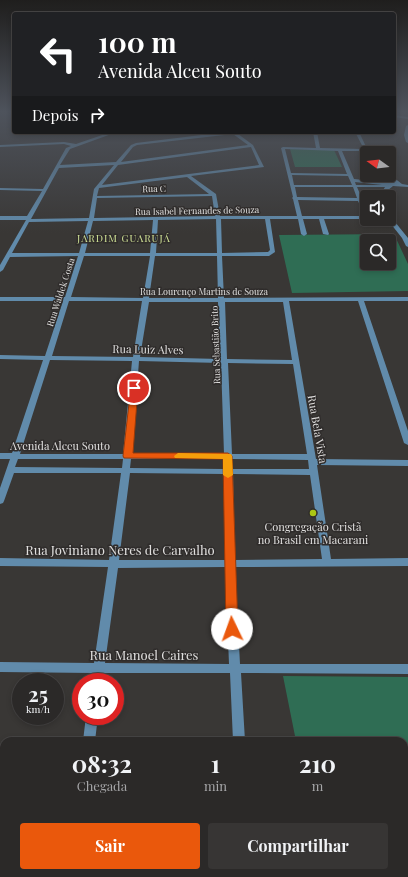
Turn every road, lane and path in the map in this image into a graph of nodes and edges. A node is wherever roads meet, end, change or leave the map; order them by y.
1 (66, 152) edge
2 (127, 152) edge
3 (206, 152) edge
4 (255, 152) edge
5 (284, 152) edge
6 (340, 152) edge
7 (119, 163) junction
8 (57, 167) junction
9 (290, 174) junction
10 (188, 176) junction
11 (350, 177) junction
12 (396, 182) edge
13 (390, 185) junction
14 (400, 185) junction
15 (292, 186) junction
16 (408, 186) edge
17 (98, 187) junction
18 (354, 187) junction
19 (0, 190) edge
20 (44, 190) junction
21 (385, 190) edge
22 (214, 195) junction
23 (94, 197) junction
24 (294, 198) junction
25 (360, 200) joint
26 (267, 217) junction
27 (300, 217) junction
28 (360, 217) edge
29 (0, 218) edge
30 (218, 218) junction
31 (321, 218) junction
32 (156, 219) junction
33 (28, 220) junction
34 (91, 220) junction
35 (395, 226) edge
36 (304, 234) dead end
37 (326, 234) dead end
38 (408, 244) edge
39 (82, 254) junction
40 (153, 254) junction
41 (220, 254) junction
42 (8, 255) junction
43 (0, 270) edge
44 (0, 299) edge
45 (408, 299) edge
46 (67, 300) junction
47 (145, 300) junction
48 (222, 300) junction
49 (286, 300) junction
50 (360, 300) junction
51 (0, 357) edge
52 (47, 358) junction
53 (136, 361) junction
54 (224, 361) junction
55 (296, 362) junction
56 (408, 443) edge
57 (0, 456) edge
58 (14, 456) junction
59 (128, 456) junction
60 (228, 456) junction
61 (312, 459) junction
62 (408, 463) edge
63 (10, 470) junction
64 (126, 471) junction
65 (228, 471) junction
66 (314, 472) junction
67 (0, 501) edge
68 (0, 562) edge
69 (229, 562) junction
70 (327, 562) junction
71 (408, 562) edge
72 (114, 564) junction
73 (0, 666) edge
74 (99, 668) junction
75 (235, 668) junction
76 (408, 669) edge
77 (98, 673) edge
78 (91, 725) edge
79 (89, 737) edge
80 (239, 737) edge

1 - 8 street
2 - 7 street, Rua Waldek Costa
3 - 7 street
4 - 10 street
5 - 9 street
6 - 11 street
7 - 8 street
7 - 17 street, Rua Waldek Costa
8 - 20 street
9 - 11 street
9 - 15 street
10 - 17 street
10 - 22 street
11 - 13 street
11 - 18 street
12 - 14 street
13 - 14 street
13 - 18 street
13 - 21 street
14 - 16 street
15 - 18 street
15 - 24 street
17 - 23 street, Rua Waldek Costa
18 - 25 street
19 - 20 street
20 - 33 street
22 - 23 street, Rua C
22 - 30 street, Rua Sebastião Brito
23 - 34 street, Rua Waldek Costa
24 - 25 street
24 - 27 street
26 - 27 street, Rua Isabel Fernandes de Souza
26 - 30 street, Rua Isabel Fernandes de Souza
26 - 41 street
27 - 31 street, Rua Isabel Fernandes de Souza
27 - 36 street
28 - 31 street, Rua Isabel Fernandes de Souza
29 - 33 street, Rua Isabel Fernandes de Souza
30 - 32 street, Rua Isabel Fernandes de Souza
30 - 41 street, Rua Sebastião Brito
31 - 37 street
32 - 34 street, Rua Isabel Fernandes de Souza
32 - 40 street
33 - 34 street, Rua Isabel Fernandes de Souza
33 - 42 street
34 - 39 street, Rua Waldek Costa
35 - 38 street
39 - 40 street
39 - 42 street
39 - 46 street, Rua Waldek Costa
40 - 41 street
40 - 47 street
41 - 48 street, Rua Sebastião Brito
42 - 43 street
44 - 46 street, Rua Lourenço Martins de Souza
45 - 50 street, Rua Lourenço Martins de Souza
46 - 47 street, Rua Lourenço Martins de Souza
46 - 52 street, Rua Waldek Costa
47 - 48 street, Rua Lourenço Martins de Souza
47 - 53 street
48 - 49 street, Rua Lourenço Martins de Souza
48 - 54 street, Rua Sebastião Brito
49 - 50 street, Rua Lourenço Martins de Souza
49 - 55 street, Rua Bela Vista
50 - 56 street
51 - 52 street, Rua Luiz Alves
52 - 53 street, Rua Luiz Alves
52 - 58 street, Rua Waldek Costa
53 - 54 street, Rua Luiz Alves
53 - 59 street
54 - 55 street, Rua Luiz Alves
54 - 60 street, Rua Sebastião Brito
55 - 61 street, Rua Bela Vista
57 - 58 street, Avenida Alceu Souto
58 - 59 street, Avenida Alceu Souto
58 - 63 street, Rua Waldek Costa
59 - 60 street, Avenida Alceu Souto
59 - 64 street
60 - 61 street, Avenida Alceu Souto
60 - 65 street, Rua Sebastião Brito
61 - 62 street, Avenida Alceu Souto
61 - 66 street, Rua Bela Vista
63 - 64 street
63 - 67 street, Rua Waldek Costa
64 - 65 street
64 - 72 street
65 - 66 street
65 - 69 street, Rua Sebastião Brito
66 - 70 street, Rua Bela Vista
68 - 72 street, Rua Joviniano Neres de Carvalho
69 - 70 street, Rua Joviniano Neres de Carvalho
69 - 72 street, Rua Joviniano Neres de Carvalho
69 - 75 street, Rua Sebastião Brito
70 - 71 street, Rua Joviniano Neres de Carvalho
72 - 74 street
73 - 74 street, Rua Manoel Caires
74 - 75 street, Rua Manoel Caires
74 - 77 street
75 - 76 street, Rua Manoel Caires
75 - 80 street, Rua Sebastião Brito
78 - 79 street

